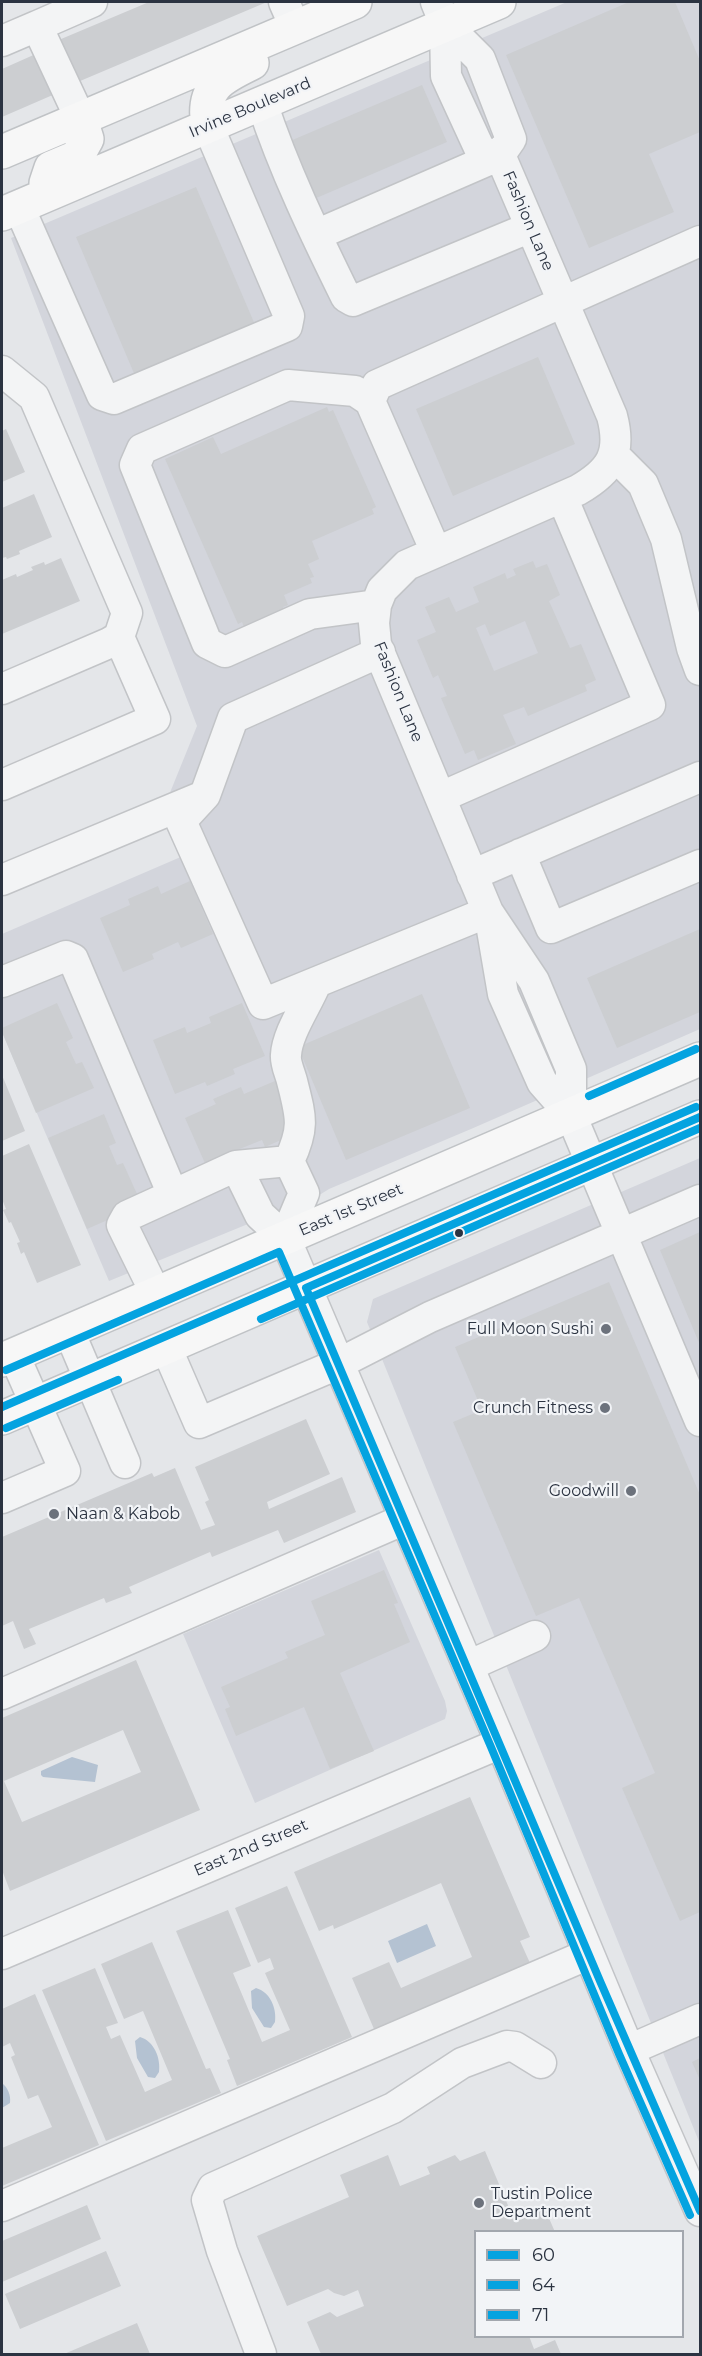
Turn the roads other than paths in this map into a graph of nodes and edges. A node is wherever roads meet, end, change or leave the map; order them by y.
1 (92, 2) edge
2 (355, 2) edge
3 (499, 2) edge
4 (441, 13) edge
5 (290, 14) edge
6 (37, 26) junction
7 (2, 41) edge
8 (262, 103) junction
9 (81, 120) junction
10 (208, 126) junction
11 (2, 152) edge
12 (500, 155) junction
13 (21, 206) edge
14 (531, 227) junction
15 (316, 235) junction
16 (700, 241) edge
17 (563, 301) junction
18 (2, 371) edge
19 (370, 401) junction
20 (614, 455) junction
21 (562, 497) junction
22 (670, 550) junction
23 (436, 552) junction
24 (700, 597) edge
25 (376, 605) junction
26 (119, 637) junction
27 (380, 652) junction
28 (700, 670) edge
29 (2, 689) edge
30 (700, 777) edge
31 (2, 785) edge
32 (205, 795) junction
33 (441, 797) junction
34 (520, 854) junction
35 (700, 865) edge
36 (472, 875) junction
37 (2, 880) edge
38 (488, 912) junction
39 (2, 982) edge
40 (316, 983) junction
41 (700, 1059) edge
42 (571, 1115) junction
43 (700, 1117) edge
44 (289, 1161) junction
45 (591, 1164) junction
46 (236, 1167) junction
47 (173, 1195) junction
48 (700, 1200) edge
49 (622, 1234) junction
50 (285, 1238) junction
51 (306, 1288) junction
52 (156, 1294) junction
53 (69, 1331) junction
54 (166, 1347) junction
55 (8, 1357) edge
56 (338, 1364) junction
57 (90, 1380) junction
58 (36, 1403) junction
59 (2, 1418) edge
60 (700, 1421) edge
61 (125, 1462) dead end
62 (2, 1498) edge
63 (405, 1519) junction
64 (535, 1636) dead end
65 (468, 1666) junction
66 (2, 1694) edge
67 (501, 1743) junction
68 (2, 1954) edge
69 (589, 1954) junction
70 (700, 2019) edge
71 (629, 2050) junction
72 (541, 2063) dead end
73 (2, 2206) edge
74 (700, 2211) edge
75 (261, 2355) edge

1 - 6 street
2 - 5 main road
3 - 4 main road, Irvine Boulevard
4 - 8 main road, Irvine Boulevard
4 - 12 street, Fashion Lane
5 - 9 main road
5 - 10 main road
6 - 7 street
6 - 9 street
8 - 10 main road, Irvine Boulevard
8 - 15 street
9 - 11 main road
9 - 13 main road
10 - 13 main road, Irvine Boulevard
10 - 13 street
12 - 14 street, Fashion Lane
12 - 15 street
14 - 15 street
14 - 17 street, Fashion Lane
16 - 17 street
17 - 19 street
17 - 20 street, Fashion Lane
18 - 26 street
19 - 23 street
19 - 25 street
20 - 21 street, Fashion Lane
20 - 22 street
21 - 23 street, Fashion Lane
21 - 33 street
22 - 24 street
22 - 28 street
23 - 25 street, Fashion Lane
25 - 27 street, Fashion Lane
26 - 29 street
26 - 31 street
27 - 32 street
27 - 33 street, Fashion Lane
30 - 34 street
32 - 37 street
32 - 40 street
33 - 36 street, Fashion Lane
34 - 35 street
34 - 36 street
36 - 38 street, Fashion Lane
38 - 40 street
38 - 42 street, Fashion Lane
39 - 47 street
40 - 44 street
41 - 42 main road, East 1st Street
42 - 45 street, Fashion Lane
42 - 50 main road, East 1st Street
43 - 45 main road
44 - 46 street
44 - 50 street
45 - 49 street, Fashion Lane
45 - 51 main road
46 - 47 street
46 - 50 street
47 - 52 street
48 - 49 street
49 - 56 street
49 - 60 street, Fashion Lane
50 - 51 street
50 - 52 main road, East 1st Street
51 - 54 main road
51 - 56 street
52 - 53 main road, East 1st Street
53 - 55 main road, East 1st Street
53 - 57 street
54 - 56 street
54 - 57 main road
55 - 58 street
56 - 63 street
57 - 58 main road
57 - 61 street
58 - 59 main road
58 - 62 street
63 - 65 street
63 - 66 street
64 - 65 street
65 - 67 street
67 - 68 street, East 2nd Street
67 - 69 street
69 - 71 street
69 - 73 street
70 - 71 street
71 - 74 street
72 - 75 street

